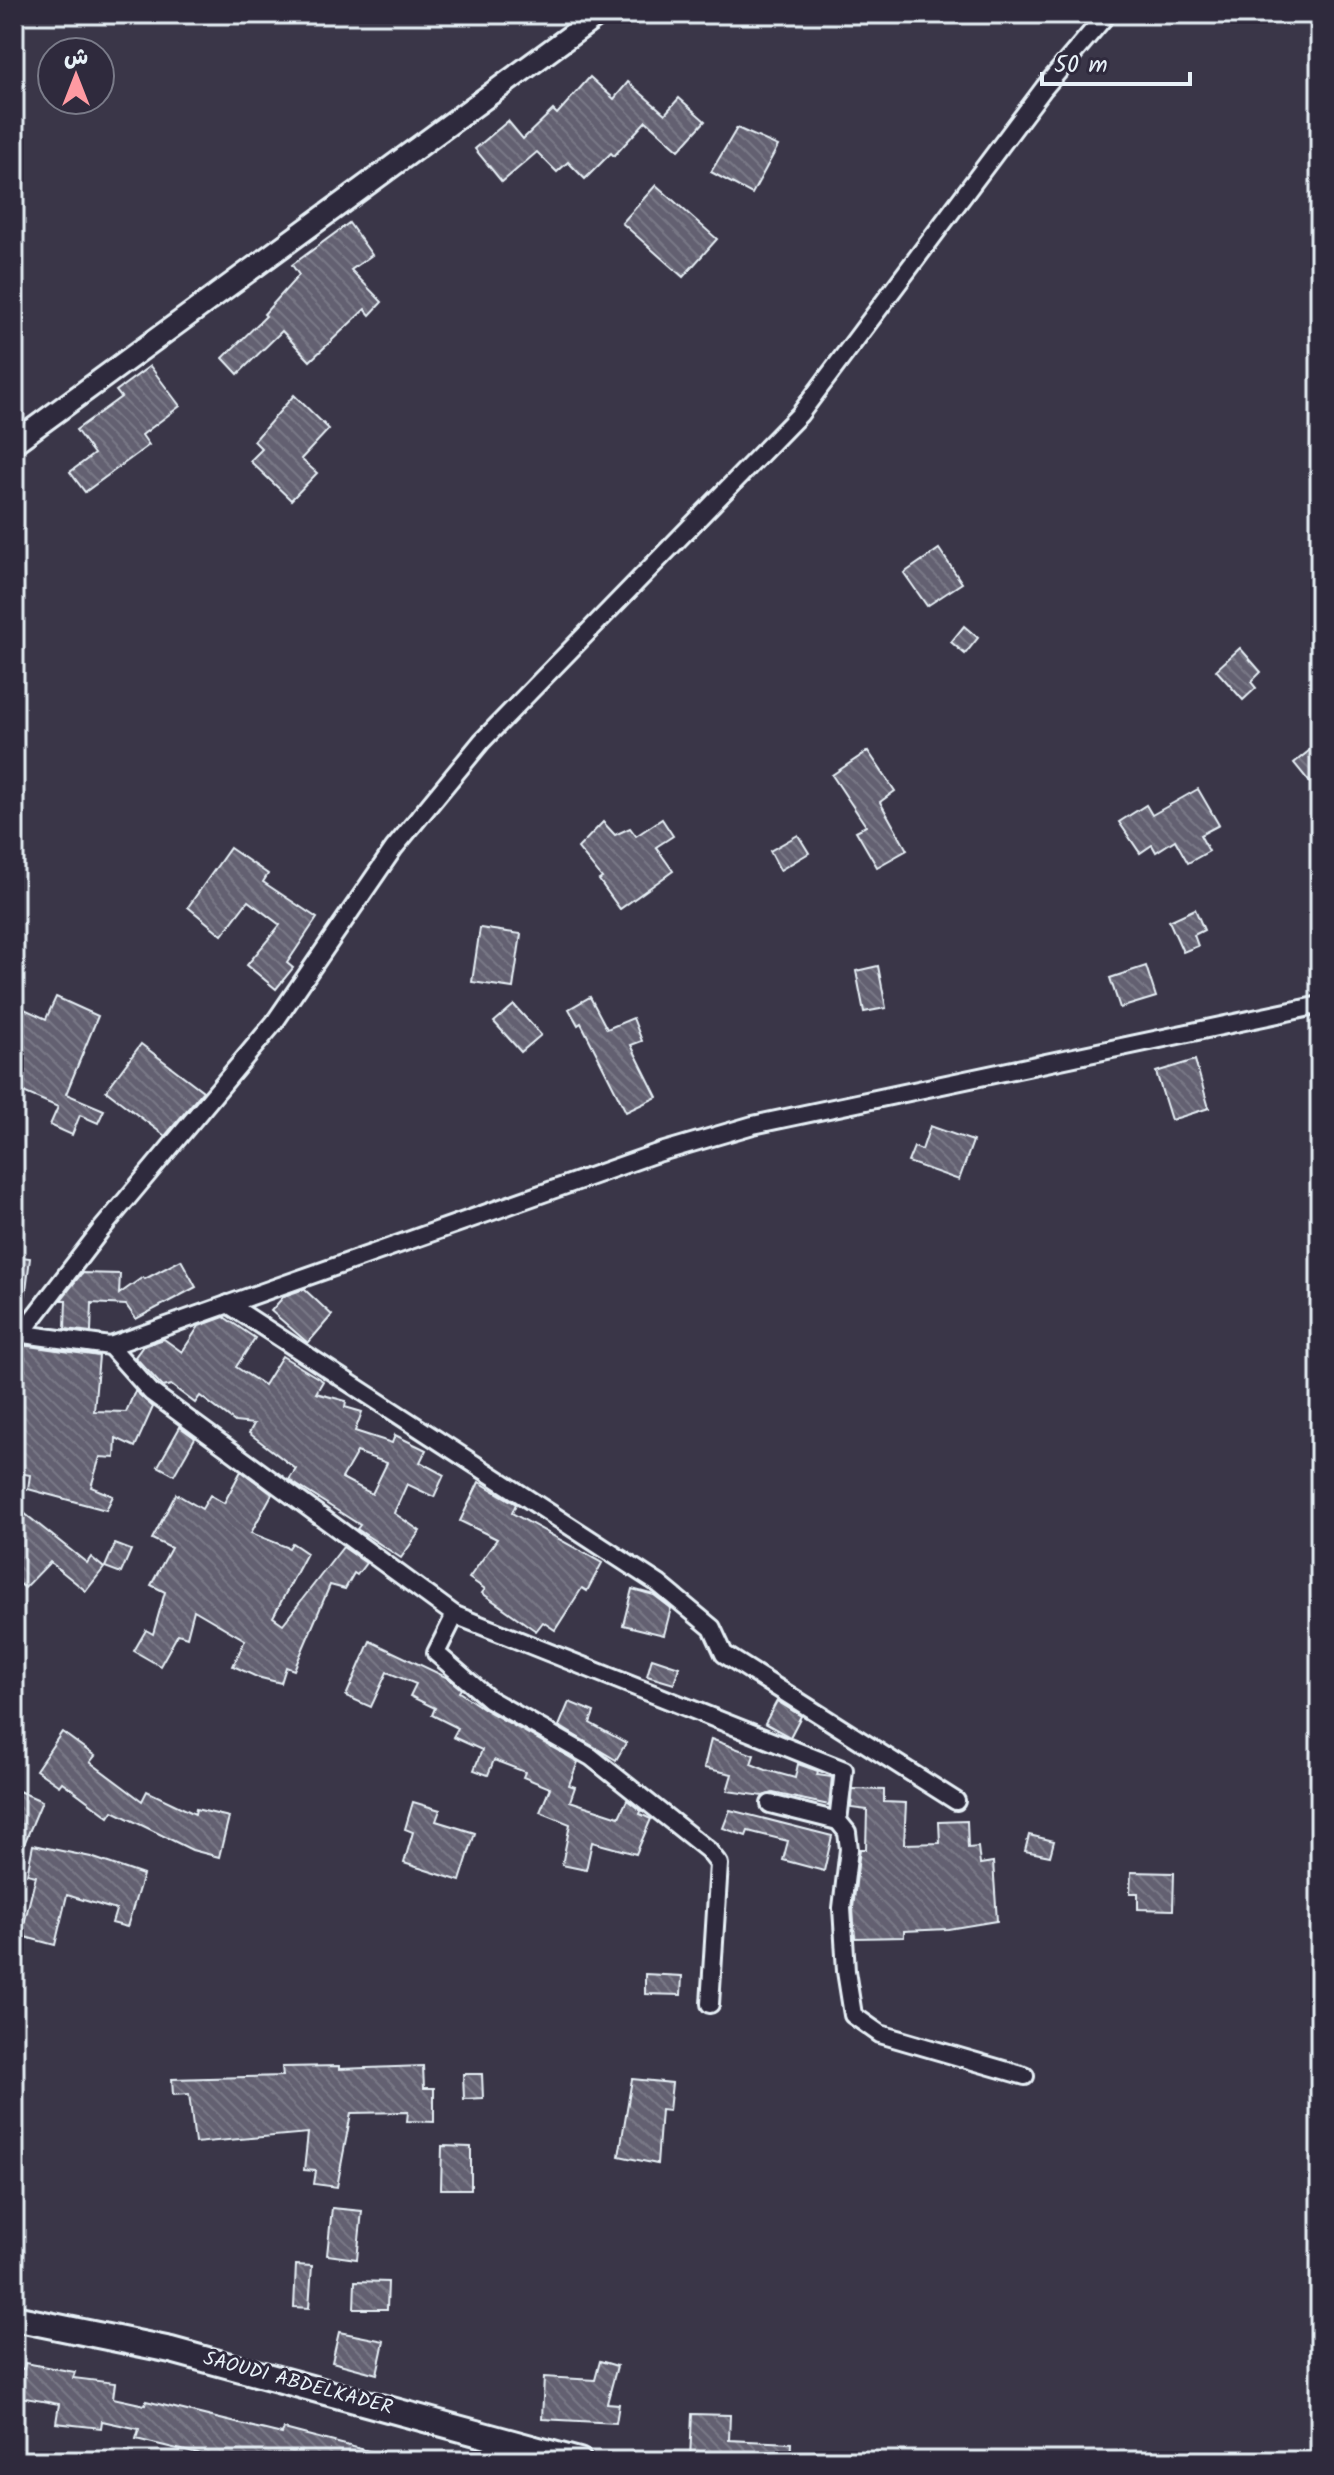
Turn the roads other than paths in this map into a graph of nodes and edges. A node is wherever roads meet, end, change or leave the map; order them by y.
1 (600, 14) edge
2 (1107, 14) edge
3 (14, 443) edge
4 (1320, 1005) edge
5 (228, 1304) junction
6 (18, 1333) edge
7 (110, 1346) junction
8 (455, 1615) junction
9 (956, 1801) dead end
10 (770, 1804) dead end
11 (838, 1821) junction
12 (710, 2004) dead end
13 (1025, 2076) dead end
14 (14, 2318) edge
15 (579, 2461) edge

1 - 3 street
2 - 6 street
4 - 5 street
5 - 7 street
5 - 9 street
6 - 7 street
7 - 8 street
8 - 11 street
8 - 12 street
10 - 11 street
11 - 13 street
14 - 15 main road, SAOUDI ABDELKADER

